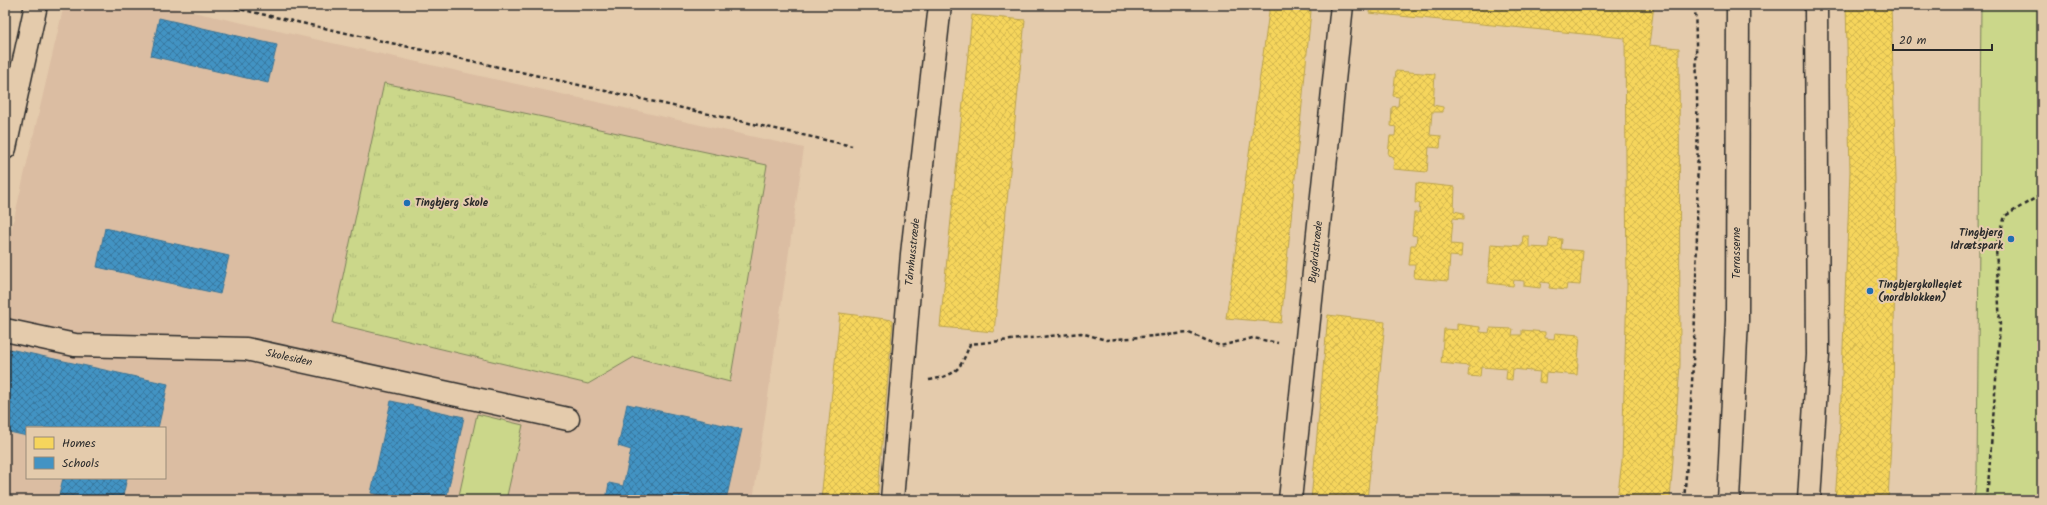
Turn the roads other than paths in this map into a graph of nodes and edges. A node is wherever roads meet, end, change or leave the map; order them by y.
1 (36, 5) edge
2 (940, 5) edge
3 (1342, 5) edge
4 (1738, 5) edge
5 (1816, 5) edge
6 (5, 148) edge
7 (5, 330) edge
8 (568, 419) dead end
9 (892, 500) edge
10 (1290, 500) edge
11 (1728, 500) edge
12 (1809, 500) edge

1 - 6 street
2 - 9 street, Tårnhusstræde
3 - 10 street, Bygårdstræde
4 - 11 street, Terrasserne
5 - 12 street
7 - 8 street, Skolesiden

